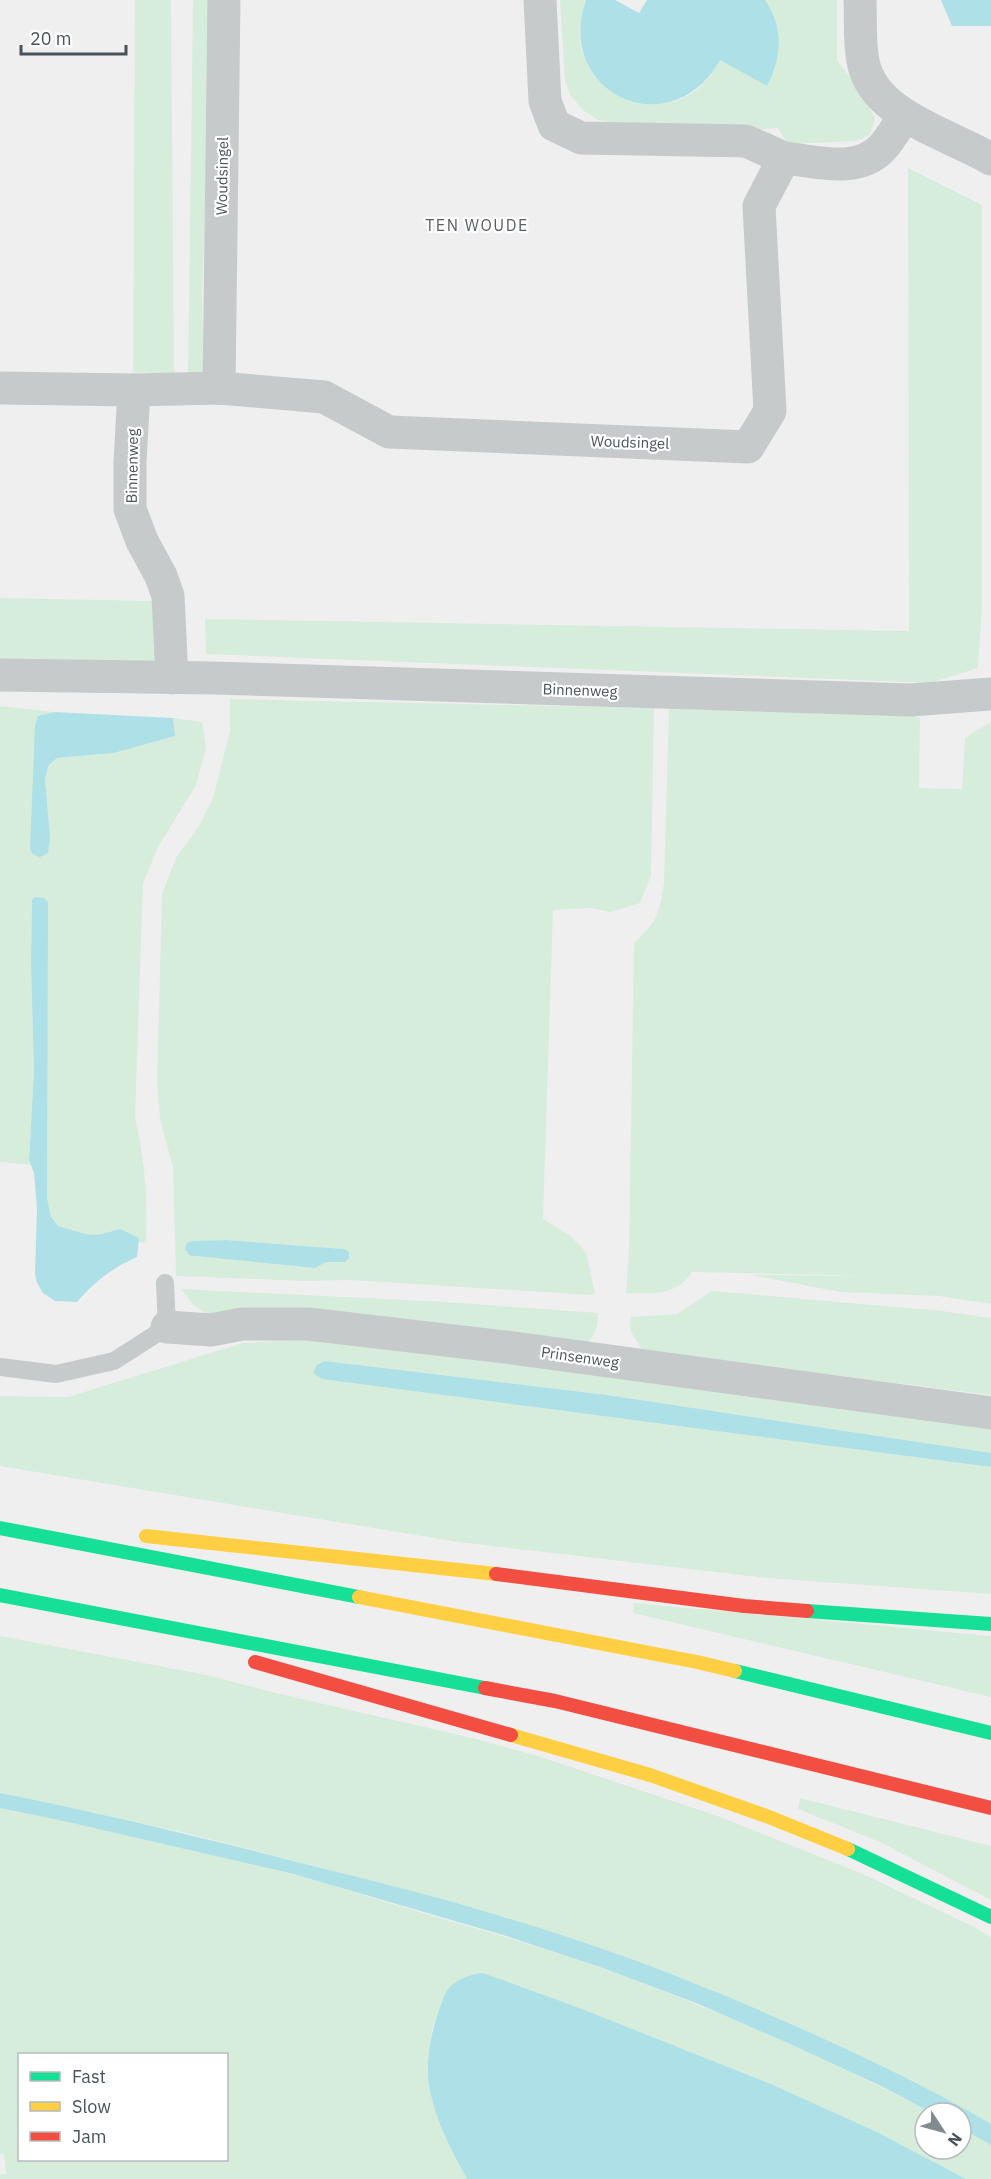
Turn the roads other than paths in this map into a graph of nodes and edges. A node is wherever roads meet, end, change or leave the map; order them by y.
1 (224, 0) edge
2 (540, 0) edge
3 (860, 0) edge
4 (905, 116) junction
5 (784, 158) junction
6 (991, 159) edge
7 (0, 388) edge
8 (219, 388) junction
9 (134, 390) junction
10 (0, 675) edge
11 (172, 678) junction
12 (989, 694) edge
13 (165, 1283) dead end
14 (168, 1327) junction
15 (0, 1367) edge
16 (991, 1413) edge
17 (0, 1521) edge
18 (0, 1528) edge
19 (82, 1529) dead end
20 (129, 1534) dead end
21 (0, 1595) edge
22 (41, 1601) junction
23 (991, 1624) edge
24 (212, 1650) dead end
25 (247, 1660) dead end
26 (991, 1733) edge
27 (991, 1808) edge
28 (991, 1917) edge

1 - 8 street, Woudsingel
2 - 5 street
3 - 4 street
4 - 5 street
4 - 6 street
5 - 8 street, Woudsingel
7 - 9 street, Woudsingel
8 - 9 street, Woudsingel
9 - 11 street, Binnenweg
10 - 11 street, Binnenweg
11 - 12 street, Binnenweg
13 - 14 lane
14 - 15 lane
14 - 16 street, Prinsenweg
17 - 19 highway
18 - 26 highway
20 - 23 highway
21 - 22 highway
22 - 24 highway
22 - 27 highway
25 - 28 highway

